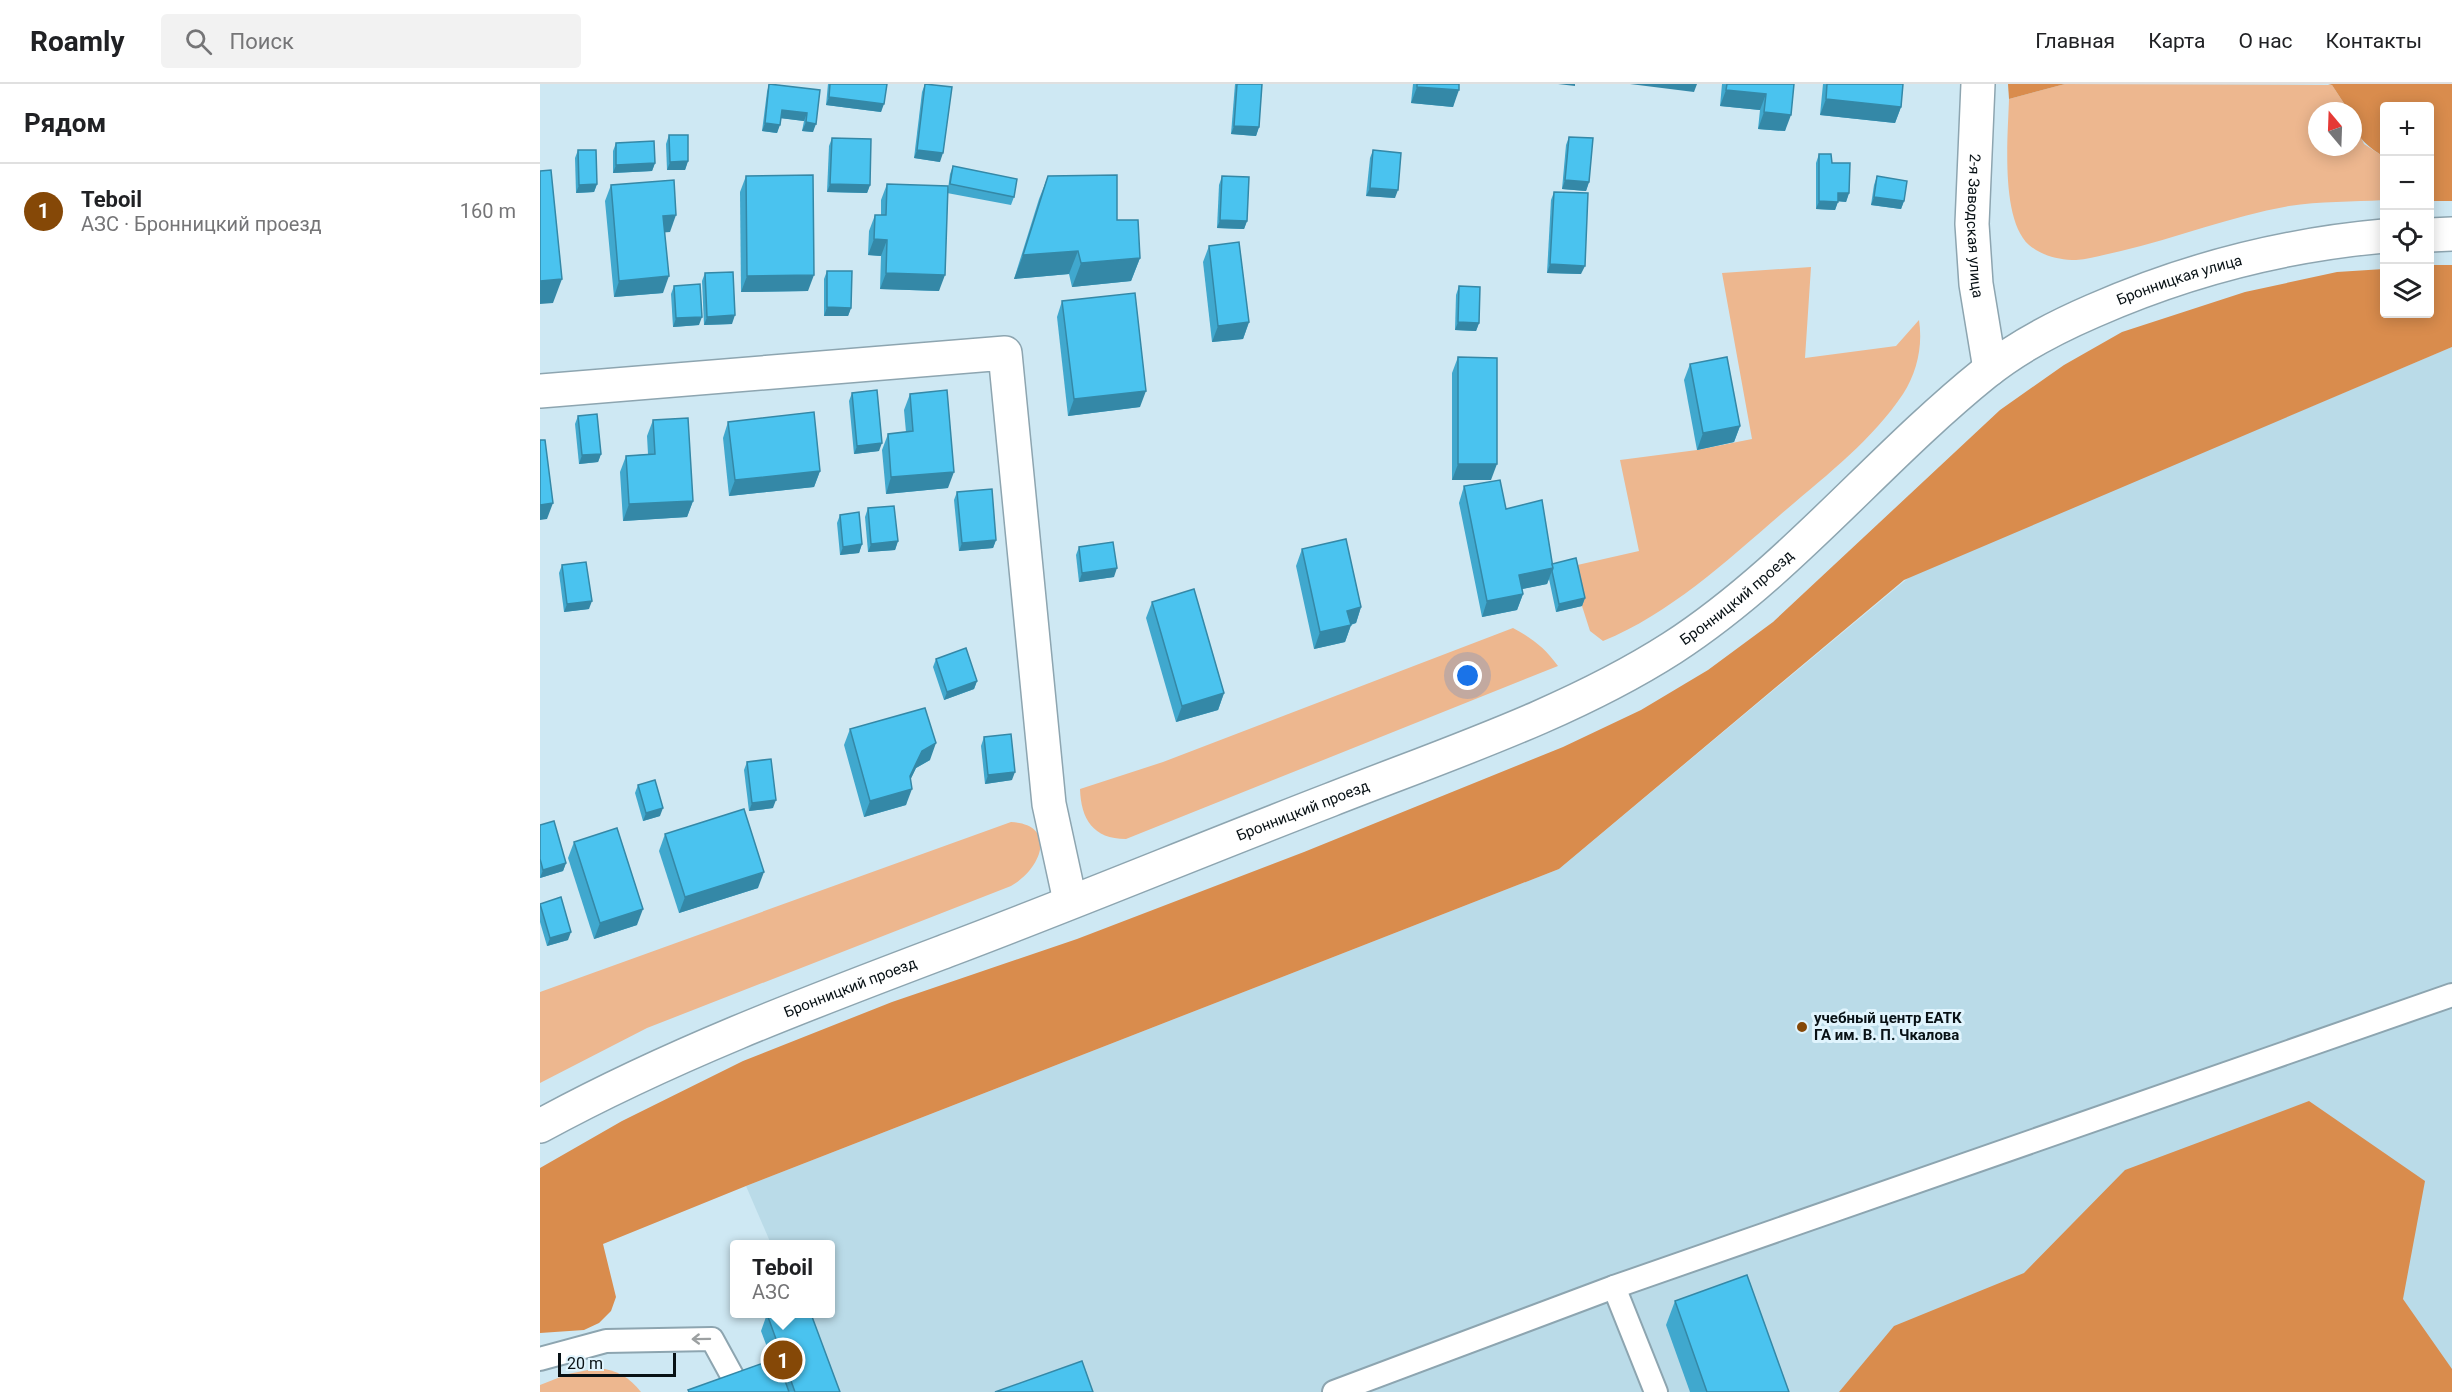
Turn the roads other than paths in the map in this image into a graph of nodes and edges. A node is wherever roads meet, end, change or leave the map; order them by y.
1 (1978, 84) edge
2 (2452, 234) edge
3 (2434, 235) edge
4 (2380, 237) edge
5 (1990, 369) junction
6 (540, 391) edge
7 (1070, 901) junction
8 (2452, 995) edge
9 (540, 1126) edge
10 (1614, 1287) junction
11 (540, 1359) edge
12 (735, 1381) edge
13 (1334, 1392) edge
14 (1656, 1392) edge

1 - 5 main road, 2-я Заводская улица
2 - 3 main road
4 - 5 main road, Бронницкая улица
5 - 7 main road, Бронницкий проезд
6 - 7 main road
7 - 9 main road, Бронницкий проезд
8 - 10 lane
10 - 13 lane
10 - 14 lane
12 -> 11 lane

